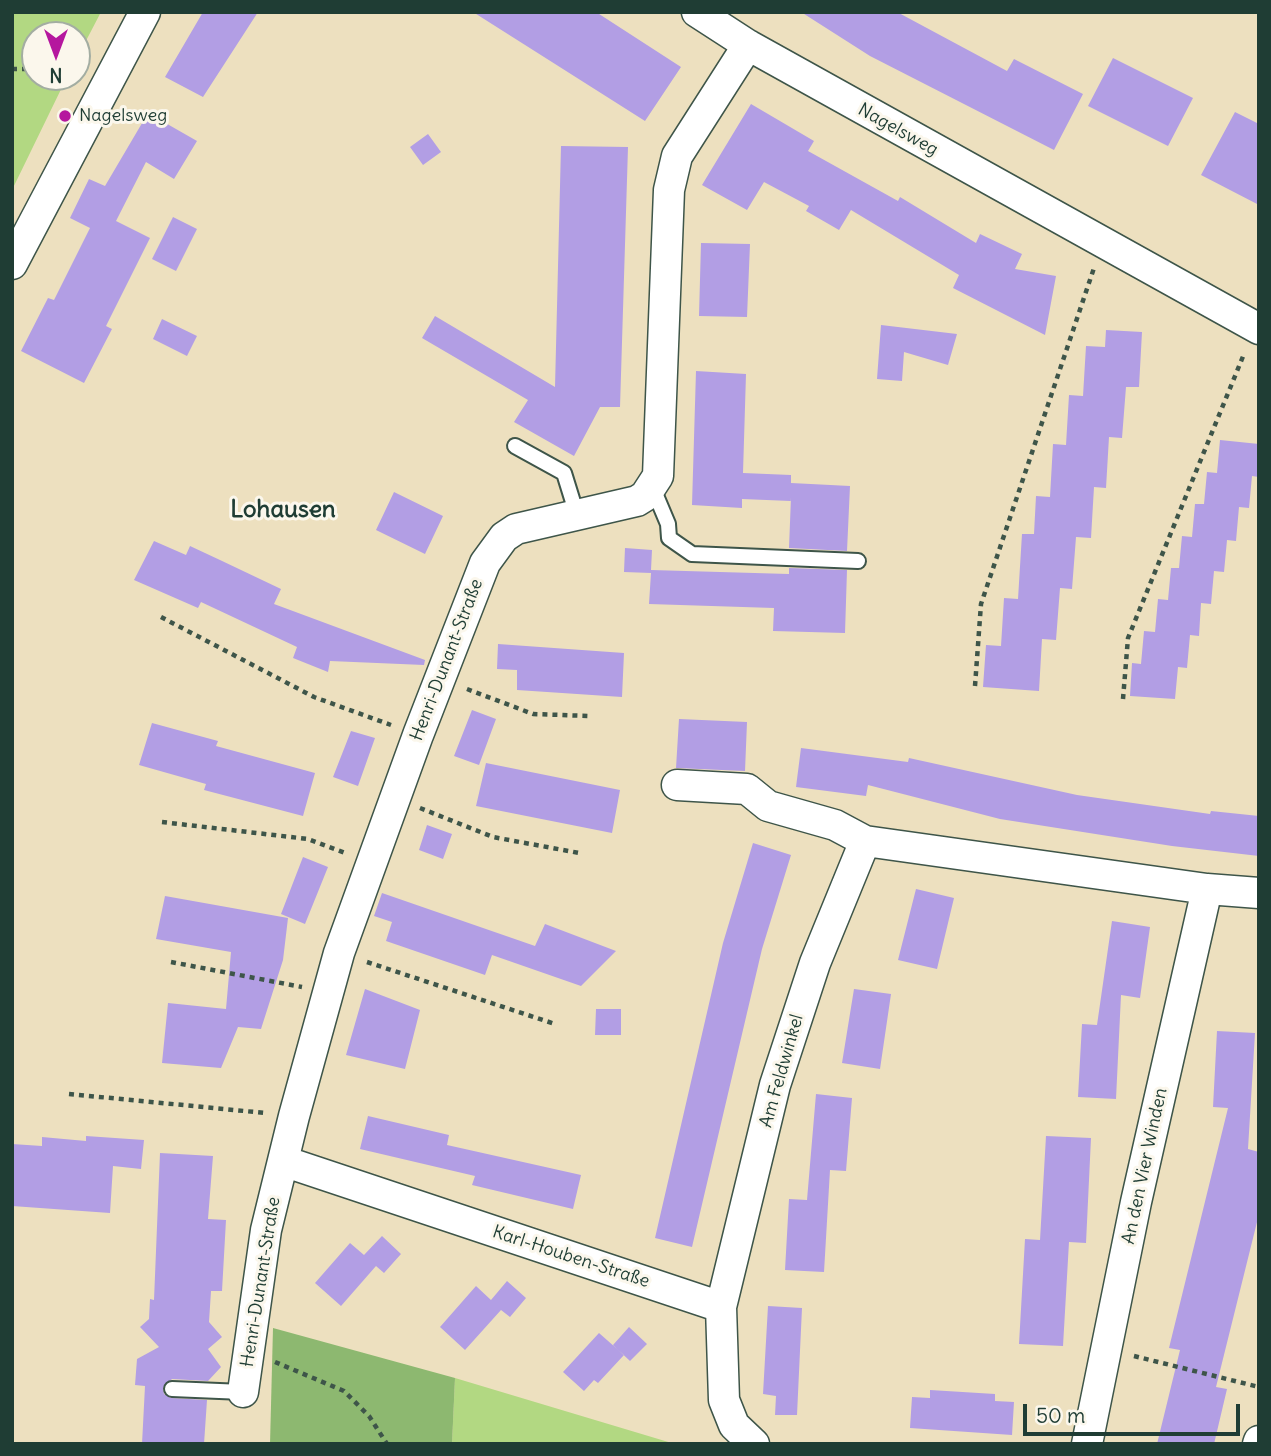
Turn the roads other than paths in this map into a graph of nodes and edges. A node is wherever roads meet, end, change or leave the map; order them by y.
1 (145, 12) edge
2 (697, 12) edge
3 (748, 45) junction
4 (12, 264) edge
5 (1257, 328) edge
6 (515, 446) dead end
7 (652, 486) junction
8 (577, 515) junction
9 (858, 561) dead end
10 (677, 785) dead end
11 (864, 841) junction
12 (1207, 889) junction
13 (1259, 893) edge
14 (283, 1161) junction
15 (721, 1307) junction
16 (172, 1388) dead end
17 (243, 1392) joint
18 (754, 1444) edge
19 (1087, 1444) edge

1 - 4 street
2 - 3 street, Nagelsweg
3 - 5 street, Nagelsweg
3 - 7 street
6 - 8 lane
7 - 8 street, Henri-Dunant-Straße
7 - 9 lane
8 - 14 street, Henri-Dunant-Straße
10 - 11 street
11 - 12 street
11 - 15 street, Am Feldwinkel
12 - 13 street
12 - 19 street, An den Vier Winden
14 - 15 street, Karl-Houben-Straße
14 - 17 street, Henri-Dunant-Straße
15 - 18 street
16 - 17 lane

